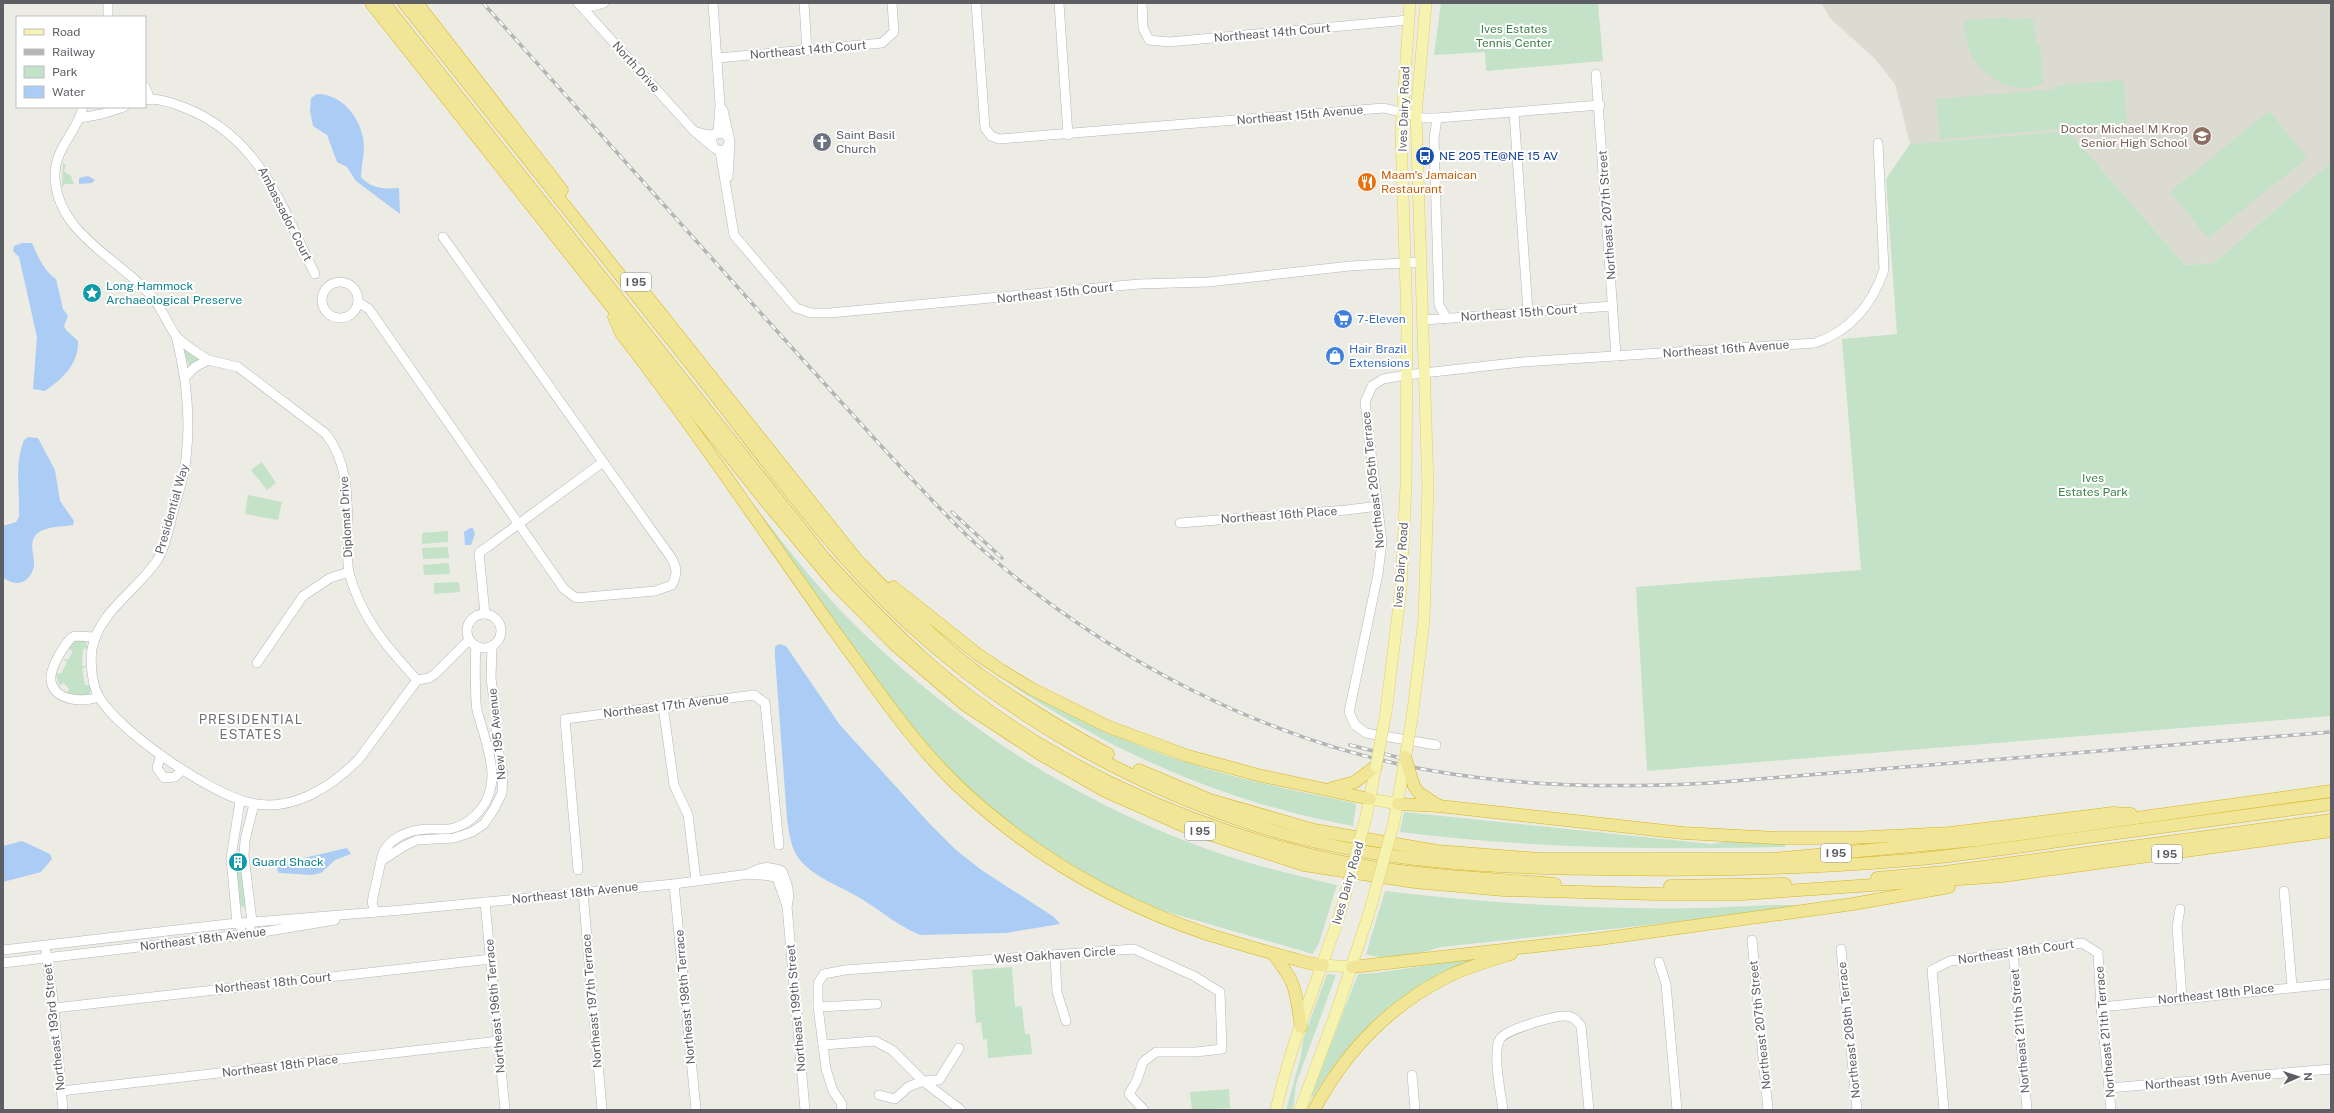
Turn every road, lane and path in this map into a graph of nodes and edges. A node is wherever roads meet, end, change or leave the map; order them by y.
1 (108, 3) edge
2 (371, 3) edge
3 (384, 3) edge
4 (404, 3) edge
5 (417, 3) edge
6 (604, 3) edge
7 (713, 3) edge
8 (804, 3) edge
9 (892, 3) edge
10 (976, 3) edge
11 (1059, 3) edge
12 (1142, 3) edge
13 (1410, 3) edge
14 (1426, 3) edge
15 (580, 6) edge
16 (108, 16) edge
17 (1408, 20) junction
18 (807, 51) junction
19 (718, 58) junction
20 (1596, 74) dead end
21 (147, 100) edge
22 (1600, 105) junction
23 (720, 106) junction
24 (83, 108) edge
25 (120, 108) edge
26 (1402, 112) junction
27 (1514, 113) junction
28 (1416, 115) junction
29 (80, 118) junction
30 (1437, 118) junction
31 (694, 131) junction
32 (716, 133) junction
33 (1068, 135) junction
34 (729, 140) junction
35 (1878, 143) dead end
36 (716, 148) junction
37 (727, 187) junction
38 (443, 237) dead end
39 (1421, 262) junction
40 (1405, 263) junction
41 (315, 274) dead end
42 (606, 299) junction
43 (358, 302) junction
44 (1613, 306) junction
45 (1528, 312) junction
46 (1447, 318) junction
47 (1424, 320) junction
48 (176, 336) junction
49 (1616, 356) junction
50 (208, 360) junction
51 (1425, 373) junction
52 (1406, 375) junction
53 (186, 376) junction
54 (603, 462) junction
55 (1378, 506) junction
56 (517, 523) junction
57 (1180, 523) dead end
58 (857, 560) junction
59 (349, 572) junction
60 (485, 614) junction
61 (95, 637) junction
62 (469, 640) junction
63 (476, 647) junction
64 (492, 647) junction
65 (257, 663) dead end
66 (417, 680) junction
67 (99, 697) junction
68 (477, 700) junction
69 (494, 700) junction
70 (663, 706) junction
71 (1436, 745) dead end
72 (161, 755) junction
73 (1406, 757) junction
74 (182, 770) junction
75 (1375, 771) junction
76 (1326, 788) junction
77 (2331, 791) edge
78 (1370, 799) junction
79 (240, 800) junction
80 (254, 804) junction
81 (1398, 804) junction
82 (2331, 804) edge
83 (1439, 806) junction
84 (2154, 816) junction
85 (2331, 820) edge
86 (2331, 831) edge
87 (780, 845) dead end
88 (232, 846) junction
89 (245, 846) junction
90 (381, 861) junction
91 (578, 870) dead end
92 (2003, 876) junction
93 (696, 880) junction
94 (674, 884) junction
95 (2284, 890) dead end
96 (583, 892) junction
97 (486, 902) junction
98 (786, 906) joint
99 (2180, 909) dead end
100 (402, 910) junction
101 (375, 912) junction
102 (252, 921) junction
103 (237, 923) junction
104 (246, 934) junction
105 (1752, 940) dead end
106 (45, 945) junction
107 (1528, 948) junction
108 (1840, 949) dead end
109 (3, 950) edge
110 (2013, 952) junction
111 (2098, 953) joint
112 (1055, 955) junction
113 (1274, 955) junction
114 (47, 958) junction
115 (491, 959) junction
116 (1659, 962) dead end
117 (3, 963) edge
118 (1323, 965) junction
119 (1352, 967) junction
120 (2331, 984) edge
121 (2292, 986) junction
122 (2182, 998) junction
123 (877, 1004) dead end
124 (818, 1007) junction
125 (2101, 1007) junction
126 (54, 1008) junction
127 (1066, 1021) dead end
128 (1300, 1027) junction
129 (499, 1041) junction
130 (823, 1045) junction
131 (959, 1048) dead end
132 (2331, 1069) edge
133 (1412, 1075) dead end
134 (923, 1081) junction
135 (2109, 1088) junction
136 (61, 1091) junction
137 (879, 1095) dead end
138 (843, 1109) edge
139 (63, 1110) edge
140 (505, 1110) edge
141 (602, 1110) edge
142 (696, 1110) edge
143 (805, 1110) edge
144 (961, 1110) edge
145 (1144, 1110) edge
146 (1276, 1110) edge
147 (1300, 1110) edge
148 (1314, 1110) edge
149 (1415, 1110) edge
150 (1503, 1110) edge
151 (1590, 1110) edge
152 (1677, 1110) edge
153 (1768, 1110) edge
154 (1857, 1110) edge
155 (1944, 1110) edge
156 (2027, 1110) edge
157 (2111, 1110) edge

1 - 16 street
2 - 42 highway, I 95
3 - 85 highway
4 - 82 highway
5 - 58 highway, I 95
6 - 15 street
7 - 19 street
8 - 18 street
9 - 18 street, Northeast 14th Court
10 - 33 street, Northeast 15th Avenue
11 - 33 street
12 - 17 street, Northeast 14th Court
13 - 17 main road, Ives Dairy Road
14 - 28 main road, Ives Dairy Road
15 - 31 street, North Drive
17 - 26 main road, Ives Dairy Road
18 - 19 street, Northeast 14th Court
19 - 23 street
20 - 22 street, Northeast 207th Street
21 - 41 street, Ambassador Court
22 - 27 street, Northeast 15th Avenue
22 - 44 street, Northeast 207th Street
23 - 32 street
23 - 34 street
24 - 29 street, Presidential Way
25 - 29 street
26 - 28 street, Northeast 15th Avenue
26 - 33 street, Northeast 15th Avenue
26 - 40 main road, Ives Dairy Road
27 - 30 street, Northeast 15th Avenue
27 - 45 street
28 - 30 street, Northeast 15th Avenue
28 - 39 main road, Ives Dairy Road
29 - 48 street, Presidential Way
30 - 46 street
31 - 32 street
31 - 36 street, North Drive
32 - 34 street
32 - 36 street
34 - 36 street
34 - 37 street
35 - 49 street, Northeast 16th Avenue
36 - 37 street
37 - 40 street, Northeast 15th Court
38 - 54 street
39 - 40 street, Northeast 15th Court
39 - 47 main road, Ives Dairy Road
40 - 52 main road, Ives Dairy Road
42 - 92 highway, I 95
42 - 113 highway
43 - 43 street
43 - 56 street
44 - 45 street, Northeast 15th Court
44 - 49 street, Northeast 207th Street
45 - 46 street, Northeast 15th Court
46 - 47 street, Northeast 15th Court
47 - 51 main road, Ives Dairy Road
48 - 50 street, Presidential Way
48 - 53 street, Presidential Way
49 - 51 street, Northeast 16th Avenue
50 - 53 street
50 - 59 street, Diplomat Drive
51 - 52 street, Northeast 16th Avenue
51 - 73 main road, Ives Dairy Road, bridge
52 - 55 street, Northeast 205th Terrace
52 - 75 main road, Ives Dairy Road, bridge
53 - 61 street, Presidential Way
54 - 56 street
54 - 56 street
55 - 57 street, Northeast 16th Place
55 - 71 street, Northeast 205th Terrace
56 - 60 street
58 - 76 highway
58 - 84 highway, I 95
59 - 65 street
59 - 66 street, Diplomat Drive
60 - 62 street
60 - 64 street
61 - 67 street, Presidential Way
61 - 67 street
62 - 63 street
62 - 66 street
63 - 64 street
63 - 68 street, New 195 Avenue
64 - 69 street, New 195 Avenue
66 - 80 street, Presidential Way
67 - 72 street, Presidential Way
68 - 69 street
68 - 90 street, New 195 Avenue
69 - 90 street, New 195 Avenue
70 - 87 street, Northeast 17th Avenue
70 - 91 street, Northeast 17th Avenue
70 - 93 street
72 - 74 street, Presidential Way
72 - 74 street
73 - 81 main road, Ives Dairy Road, bridge
73 - 83 highway, bridge
74 - 79 street, Presidential Way
75 - 76 highway
75 - 78 main road, Ives Dairy Road
76 - 78 highway
77 - 84 highway, I 95
78 - 81 main road
78 - 118 main road, Ives Dairy Road, bridge
79 - 80 street, Presidential Way
79 - 88 street
80 - 89 street
81 - 83 highway
81 - 119 main road, bridge
83 - 84 highway
86 - 92 highway, I 95
88 - 89 street
88 - 103 street
89 - 102 street
90 - 101 street, New 195 Avenue
92 - 107 highway
93 - 94 street, Northeast 18th Avenue
93 - 98 street, Northeast 18th Avenue
94 - 96 street, Northeast 18th Avenue
94 - 142 street, Northeast 198th Terrace
95 - 121 street
96 - 97 street, Northeast 18th Avenue
96 - 141 street, Northeast 197th Terrace
97 - 100 street, Northeast 18th Avenue
97 - 115 street, Northeast 196th Terrace
98 - 143 street, Northeast 199th Street
99 - 122 street
100 - 101 street, Northeast 18th Avenue
100 - 104 street, Northeast 18th Avenue
101 - 102 street, Northeast 18th Avenue
102 - 103 street, Northeast 18th Avenue
102 - 104 street
103 - 104 street
103 - 106 street, Northeast 18th Avenue
104 - 114 street, Northeast 18th Avenue
105 - 153 street, Northeast 207th Street
106 - 109 street, Northeast 18th Avenue
106 - 114 street, Northeast 193rd Street
107 - 119 highway
107 - 148 highway
108 - 154 street, Northeast 208th Terrace
110 - 111 street, Northeast 18th Court
110 - 155 street, Northeast 18th Court
110 - 156 street, Northeast 211th Street
111 - 125 street, Northeast 211th Terrace
112 - 124 street, West Oakhaven Circle
112 - 127 street
112 - 145 street, West Oakhaven Circle
113 - 118 highway
113 - 128 highway
114 - 117 street, Northeast 18th Avenue
114 - 126 street, Northeast 193rd Street
115 - 126 street, Northeast 18th Court
115 - 129 street, Northeast 196th Terrace
116 - 152 street
118 - 119 main road
118 - 128 main road, Ives Dairy Road
119 - 147 main road
120 - 121 street, Northeast 18th Place
121 - 122 street, Northeast 18th Place
122 - 125 street, Northeast 18th Place
123 - 124 street
124 - 130 street, West Oakhaven Circle
125 - 135 street, Northeast 211th Terrace
126 - 136 street, Northeast 193rd Street
128 - 146 main road, Ives Dairy Road
129 - 136 street, Northeast 18th Place
129 - 140 street, Northeast 196th Terrace
130 - 134 street
130 - 138 street, West Oakhaven Circle
131 - 134 street
132 - 135 street, Northeast 19th Avenue
133 - 149 street
134 - 137 street
134 - 144 street
135 - 157 street, Northeast 211th Terrace
136 - 139 street, Northeast 193rd Street
150 - 151 street

